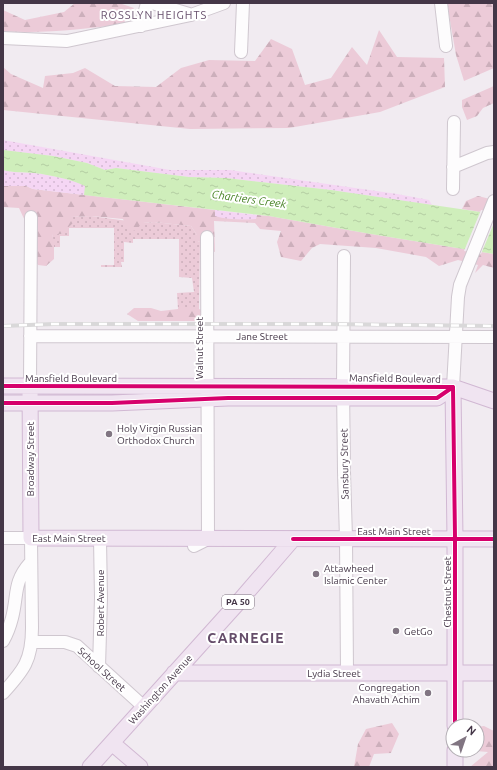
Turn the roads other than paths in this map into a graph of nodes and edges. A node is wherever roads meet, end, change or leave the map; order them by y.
1 (147, 3) edge
2 (152, 3) edge
3 (224, 3) edge
4 (242, 3) edge
5 (441, 3) edge
6 (191, 15) junction
7 (141, 26) junction
8 (3, 38) edge
9 (446, 46) dead end
10 (241, 52) dead end
11 (454, 122) dead end
12 (494, 152) edge
13 (453, 167) junction
14 (453, 189) dead end
15 (494, 201) edge
16 (31, 217) dead end
17 (207, 237) dead end
18 (344, 256) dead end
19 (30, 336) junction
20 (207, 336) junction
21 (344, 336) junction
22 (455, 337) junction
23 (494, 337) edge
24 (3, 386) edge
25 (30, 386) junction
26 (453, 387) junction
27 (207, 392) junction
28 (343, 392) junction
29 (494, 401) edge
30 (3, 403) edge
31 (30, 403) junction
32 (3, 538) edge
33 (30, 538) junction
34 (100, 538) junction
35 (346, 538) junction
36 (208, 539) junction
37 (293, 539) junction
38 (455, 539) junction
39 (494, 539) edge
40 (194, 546) dead end
41 (30, 563) junction
42 (3, 641) edge
43 (32, 642) junction
44 (99, 667) junction
45 (174, 673) junction
46 (347, 673) junction
47 (454, 673) junction
48 (494, 673) edge
49 (3, 693) edge
50 (144, 707) junction
51 (455, 718) edge
52 (112, 743) junction
53 (90, 767) edge
54 (140, 767) edge

1 - 7 street
2 - 6 street
3 - 6 street
4 - 10 street
5 - 9 street
6 - 7 street
7 - 8 street
11 - 13 street
12 - 13 street
13 - 14 street
15 - 22 street, Chestnut Street
16 - 19 street, Broadway Street
17 - 20 street, Walnut Street
18 - 21 street, Sansbury Street
19 - 20 street, Jane Street
19 - 25 street, Broadway Street
20 - 21 street, Jane Street
20 - 27 street, Walnut Street
21 - 22 street, Jane Street
21 - 28 street, Sansbury Street
22 - 23 street, Jane Street
22 - 26 street, Chestnut Street
24 - 25 main road, Mansfield Boulevard
25 - 27 main road, Mansfield Boulevard
25 - 31 main road, Broadway Street
26 - 28 main road, Mansfield Boulevard
26 - 29 main road
26 - 38 main road, Chestnut Street
27 - 28 main road, Mansfield Boulevard
27 - 31 main road, Mansfield Boulevard
27 - 36 street, Walnut Street
28 - 35 street, Sansbury Street
30 - 31 main road, Mansfield Boulevard
31 - 33 main road, Broadway Street
32 - 33 street, East Main Street
33 - 34 main road, East Main Street
33 - 41 street, Broadway Street
34 - 36 main road, East Main Street
34 - 44 street, Robert Avenue
35 - 37 main road, East Main Street
35 - 38 main road, East Main Street
35 - 46 street, Sansbury Street
36 - 37 main road, East Main Street
36 - 40 street
37 - 45 main road, Washington Avenue / PA 50
38 - 39 main road, East Main Street
38 - 47 main road, Chestnut Street
41 - 42 street
41 - 43 street, Broadway Street
43 - 44 street, School Street
43 - 49 street, Broadway Street
44 - 50 street, School Street
45 - 46 main road, Lydia Street
45 - 50 main road, Washington Avenue / PA 50
46 - 47 main road, Lydia Street
47 - 48 main road, Lydia Street
47 - 51 main road, Chestnut Street
50 - 52 main road, Washington Avenue / PA 50
52 - 53 main road, Washington Avenue / PA 50
52 - 54 main road

